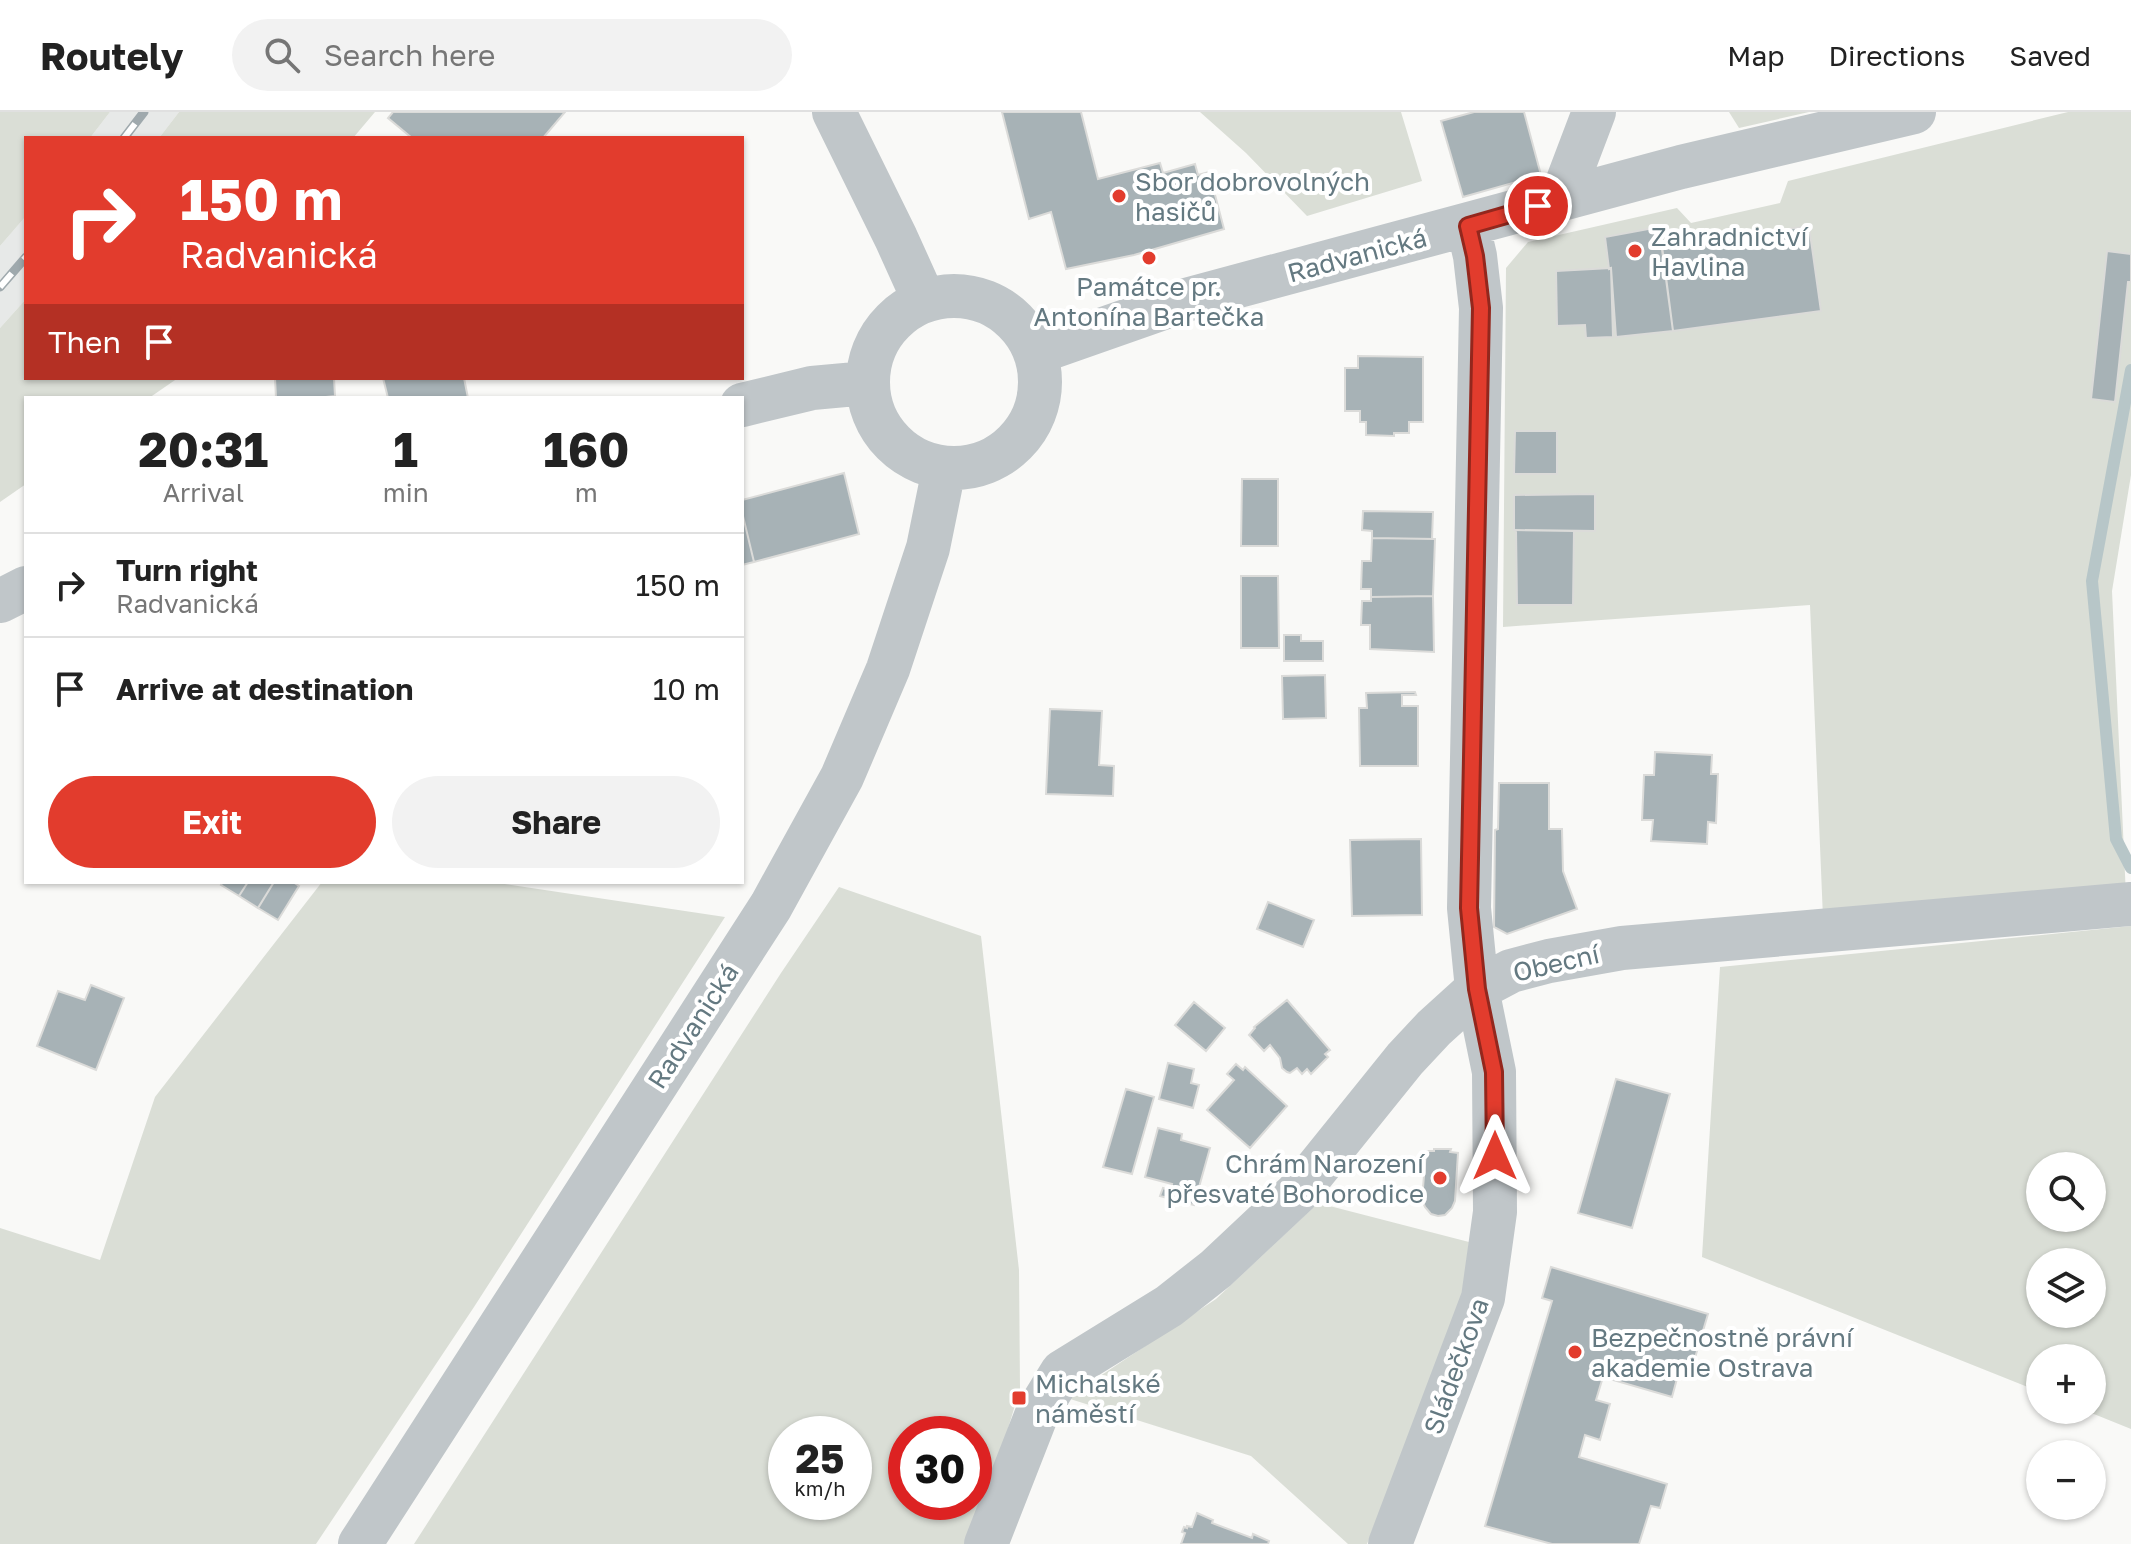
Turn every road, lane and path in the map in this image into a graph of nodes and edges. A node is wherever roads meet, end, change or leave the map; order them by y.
1 (834, 112) edge
2 (1594, 112) edge
3 (1914, 112) edge
4 (1561, 199) junction
5 (1468, 226) junction
6 (924, 300) junction
7 (1035, 353) junction
8 (867, 383) junction
9 (744, 405) edge
10 (944, 469) junction
11 (24, 589) edge
12 (0, 601) edge
13 (2131, 904) edge
14 (1477, 989) junction
15 (360, 1544) edge
16 (986, 1544) edge
17 (1390, 1544) edge

1 - 6 street
2 - 4 street
3 - 4 street, Radvanická
4 - 5 street, Radvanická
5 - 7 street, Radvanická
5 - 14 street, Sládečkova
6 - 7 street
6 - 8 street
7 - 10 street
8 - 9 street
8 - 10 street
10 - 15 street, Radvanická
11 - 12 street
13 - 14 street, Obecní
14 - 16 street, Obecní
14 - 17 street, Sládečkova

